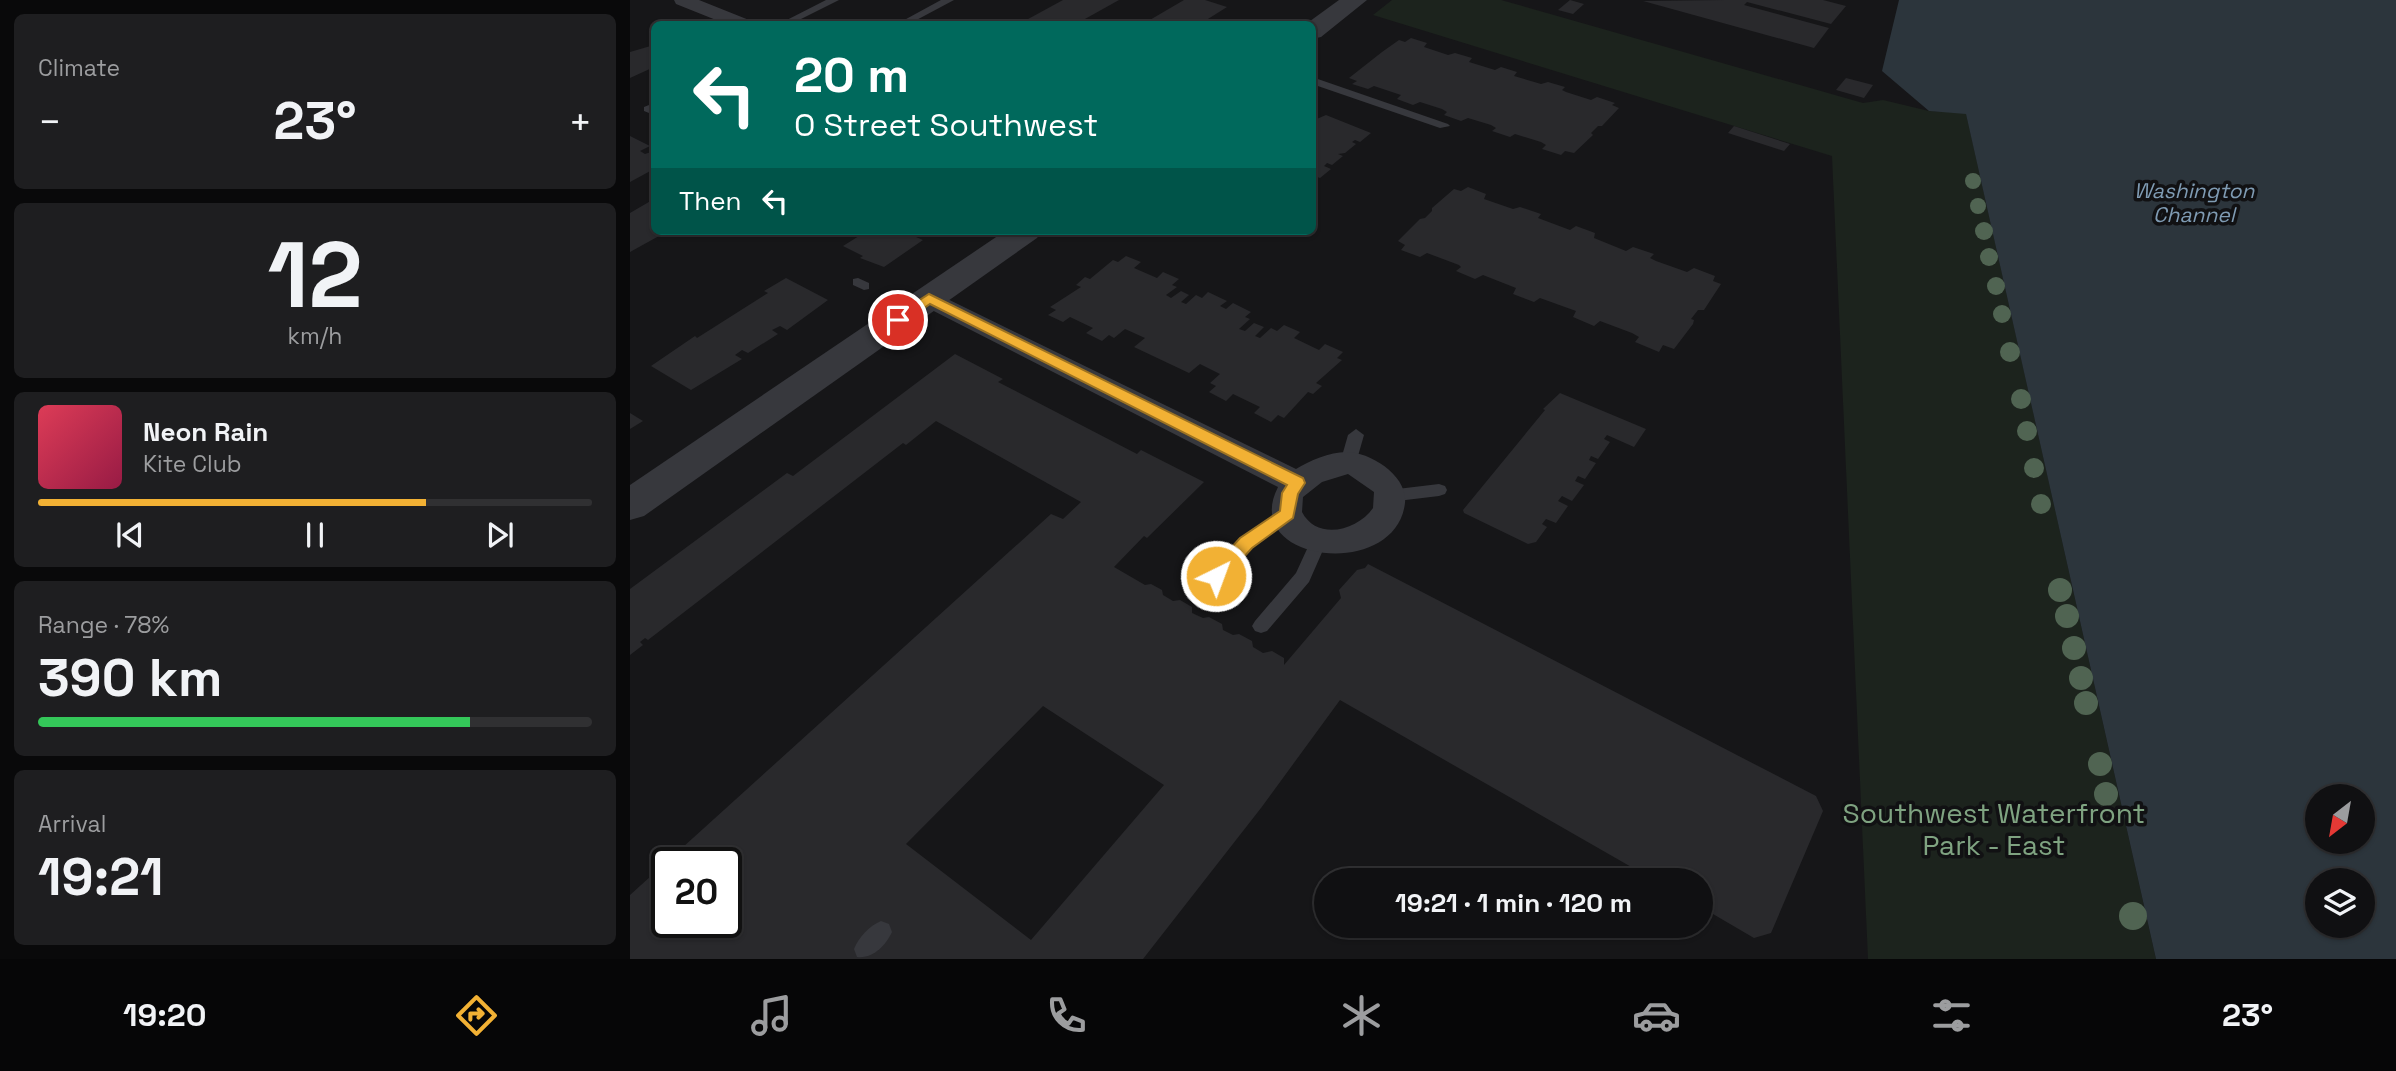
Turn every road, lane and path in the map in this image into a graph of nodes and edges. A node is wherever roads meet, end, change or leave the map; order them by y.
1 (834, 0) edge
2 (949, 0) edge
3 (1355, 0) edge
4 (683, 1) edge
5 (734, 21) edge
6 (790, 21) edge
7 (908, 21) edge
8 (1316, 29) edge
9 (1316, 81) edge
10 (1444, 126) dead end
11 (1020, 235) edge
12 (929, 298) junction
13 (1297, 483) junction
14 (1439, 490) dead end
15 (1390, 496) junction
16 (630, 505) edge
17 (1288, 514) junction
18 (1320, 541) junction
19 (1201, 593) dead end
20 (1261, 626) dead end
21 (881, 932) dead end
22 (865, 948) dead end

1 - 6 lane
2 - 7 lane
3 - 8 street
4 - 5 street
9 - 10 lane
11 - 12 street
12 - 13 street
12 - 16 street
13 - 15 street
13 - 17 street
14 - 15 lane
15 - 18 street
17 - 18 street
17 - 19 lane
18 - 20 lane
21 - 22 lane

